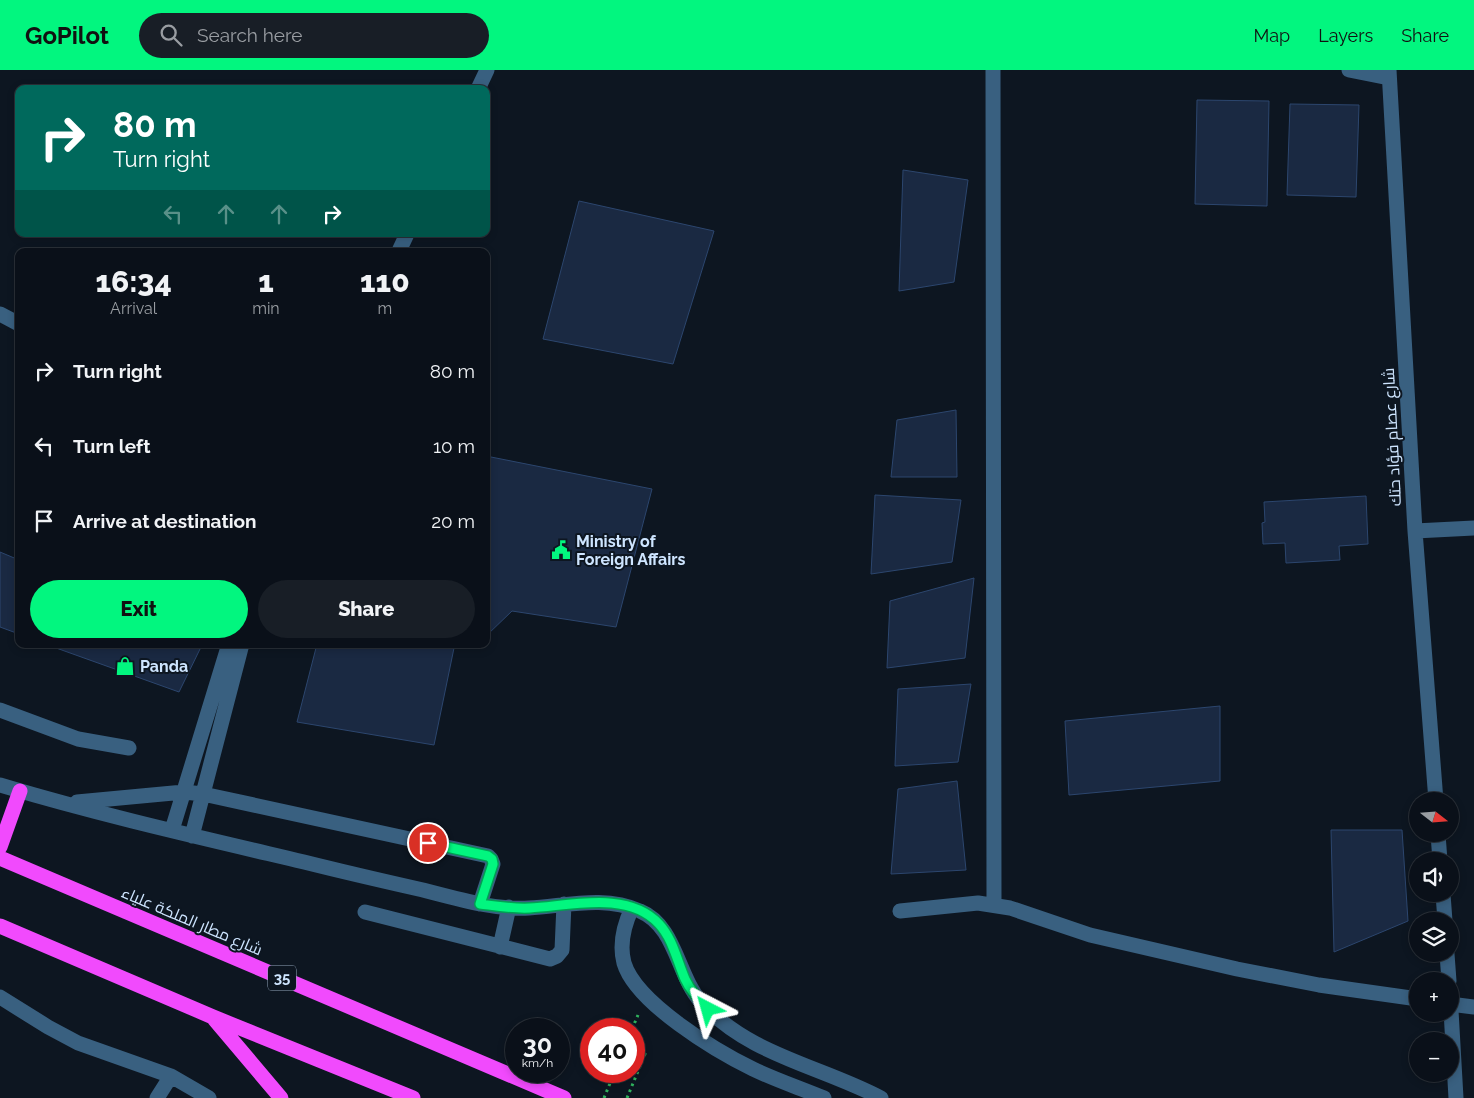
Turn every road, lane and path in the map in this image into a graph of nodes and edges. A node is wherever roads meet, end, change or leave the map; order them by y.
1 (488, 70) edge
2 (993, 70) edge
3 (1349, 70) edge
4 (1389, 74) edge
5 (480, 85) edge
6 (0, 314) edge
7 (15, 322) edge
8 (1474, 528) edge
9 (1416, 532) junction
10 (228, 648) edge
11 (241, 648) edge
12 (0, 710) edge
13 (129, 748) dead end
14 (0, 785) edge
15 (20, 791) junction
16 (184, 792) junction
17 (1435, 792) edge
18 (203, 794) junction
19 (66, 803) junction
20 (172, 830) junction
21 (192, 836) junction
22 (0, 847) edge
23 (0, 858) edge
24 (480, 904) junction
25 (564, 904) junction
26 (994, 906) junction
27 (509, 908) junction
28 (632, 908) junction
29 (900, 911) dead end
30 (365, 912) dead end
31 (0, 926) edge
32 (500, 947) junction
33 (0, 996) edge
34 (1409, 998) edge
35 (1459, 1003) edge
36 (1474, 1007) edge
37 (213, 1017) junction
38 (1451, 1022) edge
39 (171, 1076) junction
40 (610, 1083) edge
41 (633, 1083) edge
42 (157, 1098) edge
43 (209, 1098) edge
44 (281, 1098) edge
45 (413, 1098) edge
46 (564, 1098) edge
47 (604, 1098) edge
48 (627, 1098) edge
49 (824, 1098) edge
50 (881, 1098) edge
51 (1456, 1098) edge

1 - 5 street
2 - 26 street
3 - 4 street
4 - 9 street, شارع عصام فؤاد حتك
6 - 7 street
8 - 9 street
9 - 17 street, شارع عصام فؤاد حتك
10 - 16 street
11 - 18 street
12 - 13 street
14 - 15 street
15 - 19 street
15 - 22 highway
16 - 18 street
16 - 19 street
16 - 20 street
18 - 21 street
18 - 24 street
19 - 20 street
20 - 21 street
21 - 24 street
23 - 46 highway, شارع مطار الملكة علياء / 35
24 - 27 street
25 - 27 street
25 - 28 street
25 - 32 street
26 - 29 street
26 - 34 street
27 - 32 street
28 - 49 street
28 - 50 street
30 - 32 street
31 - 37 highway
33 - 39 street
35 - 36 street
37 - 44 highway
37 - 45 highway
38 - 51 street
39 - 42 street
39 - 43 street
40 - 47 path
41 - 48 path

